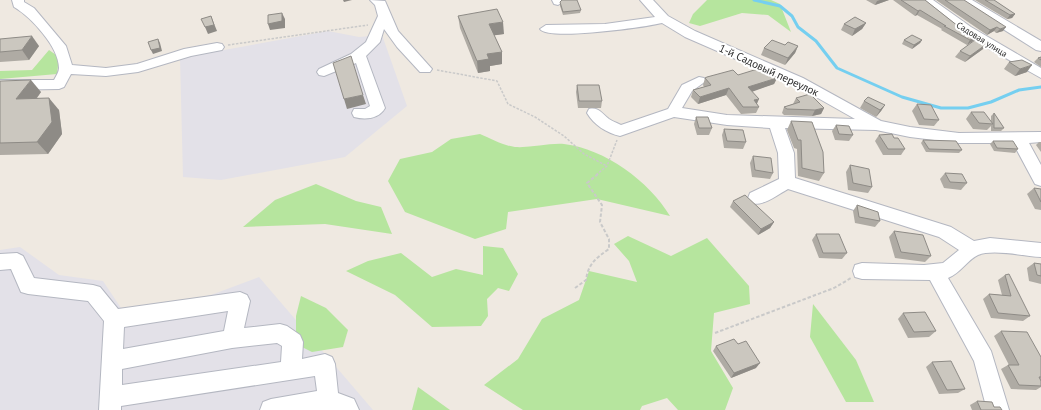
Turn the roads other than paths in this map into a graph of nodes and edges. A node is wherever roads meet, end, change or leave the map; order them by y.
1 (18, 0) edge
2 (376, 0) edge
3 (646, 0) edge
4 (925, 0) edge
5 (963, 0) edge
6 (664, 19) junction
7 (379, 24) junction
8 (546, 29) dead end
9 (217, 47) road end
10 (1041, 48) edge
11 (359, 55) junction
12 (1015, 59) junction
13 (66, 69) junction
14 (425, 69) road end
15 (324, 72) dead end
16 (1041, 74) edge
17 (699, 81) dead end
18 (0, 85) edge
19 (673, 112) junction
20 (359, 113) dead end
21 (594, 113) dead end
22 (776, 123) junction
23 (877, 125) junction
24 (1018, 137) junction
25 (1041, 137) edge
26 (1041, 180) edge
27 (787, 182) junction
28 (756, 198) dead end
29 (972, 249) junction
30 (1041, 250) edge
31 (0, 262) edge
32 (862, 271) road end
33 (935, 272) junction
34 (114, 319) junction
35 (232, 339) junction
36 (112, 361) junction
37 (290, 371) junction
38 (328, 400) junction
39 (110, 404) edge
40 (271, 410) edge
41 (348, 410) edge
42 (998, 410) edge

1 - 13 street
2 - 7 street
3 - 6 street, 1-й Садовый переулок
4 - 12 street, Садовая улица
5 - 10 street
6 - 8 street
6 - 23 street, 1-й Садовый переулок
7 - 11 street
7 - 14 street
9 - 13 street
10 - 12 street
11 - 15 street
11 - 20 street
12 - 16 street, Садовая улица
13 - 18 street
17 - 19 street
19 - 21 street
19 - 22 street
22 - 23 street
22 - 27 street
23 - 24 street, 1-й Садовый переулок
24 - 25 street, 1-й Садовый переулок
24 - 26 street
27 - 28 street
27 - 29 street
29 - 30 street
29 - 33 street
31 - 34 street
32 - 33 street
33 - 42 street
34 - 35 street
34 - 36 street
35 - 36 street
35 - 37 street
36 - 39 street
37 - 38 street
37 - 39 street
38 - 40 street
38 - 41 street

